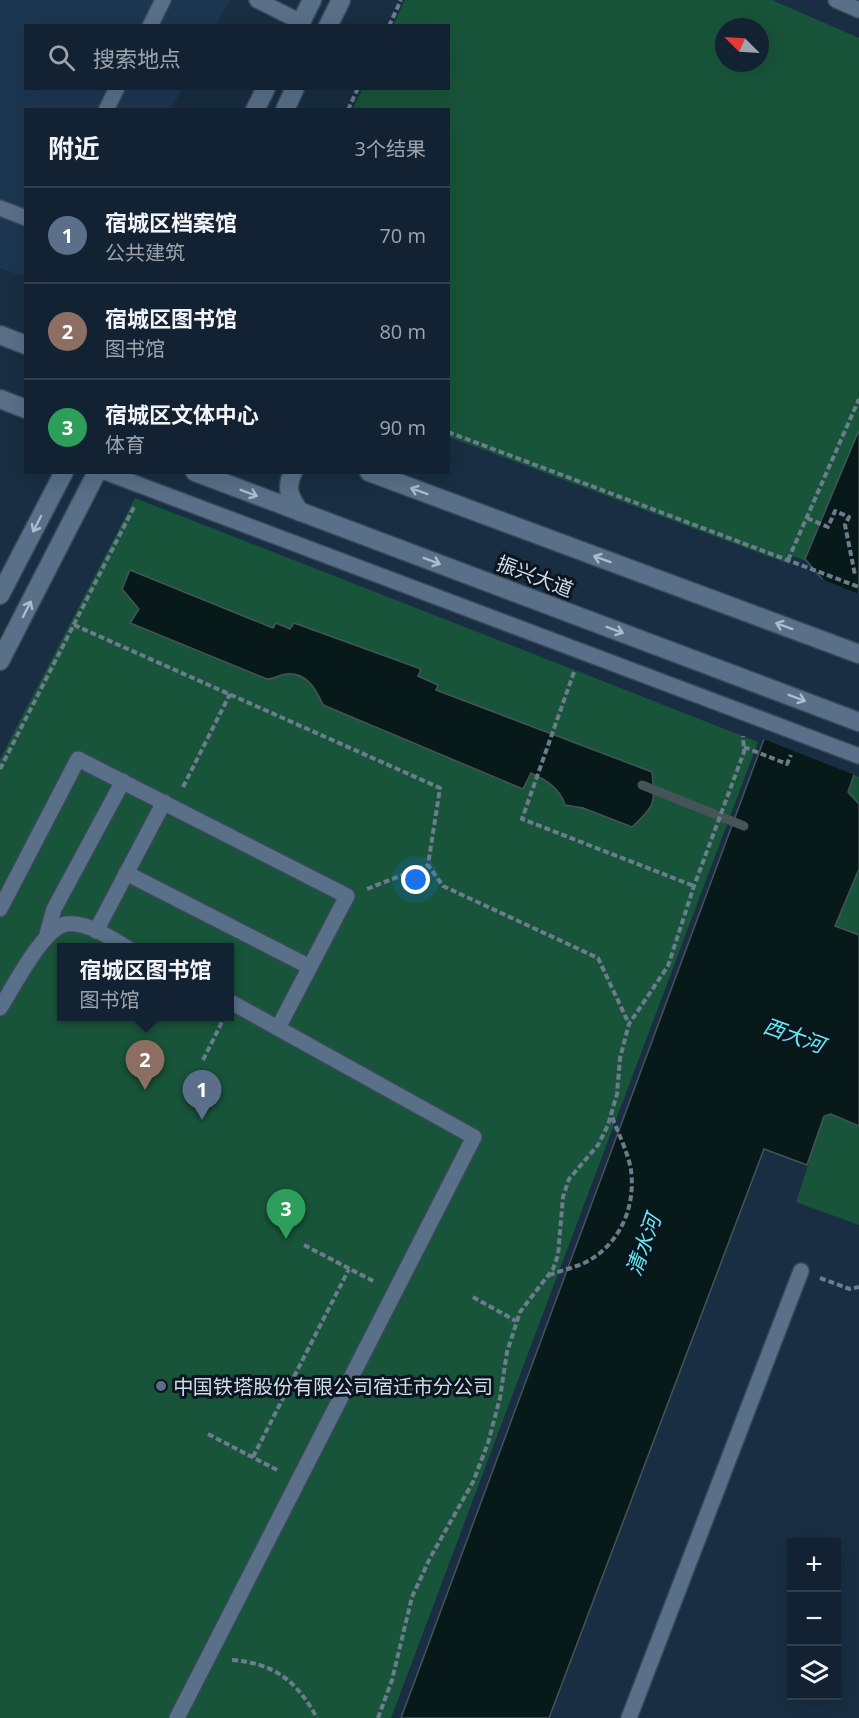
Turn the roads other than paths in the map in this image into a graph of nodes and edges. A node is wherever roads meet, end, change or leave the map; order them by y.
1 (163, 0) edge
2 (257, 0) edge
3 (312, 0) edge
4 (341, 0) edge
5 (836, 0) edge
6 (859, 10) edge
7 (151, 24) edge
8 (300, 24) edge
9 (329, 24) edge
10 (116, 90) edge
11 (265, 90) edge
12 (295, 90) edge
13 (107, 108) edge
14 (256, 108) edge
15 (286, 108) edge
16 (0, 208) edge
17 (24, 217) edge
18 (0, 335) edge
19 (24, 344) edge
20 (0, 399) edge
21 (24, 408) edge
22 (62, 474) edge
23 (96, 474) edge
24 (110, 474) edge
25 (200, 474) edge
26 (292, 474) edge
27 (374, 474) edge
28 (300, 512) junction
29 (0, 595) edge
30 (859, 654) edge
31 (0, 660) edge
32 (859, 722) edge
33 (859, 756) edge
34 (123, 781) junction
35 (169, 804) junction
36 (126, 873) junction
37 (0, 909) edge
38 (96, 931) junction
39 (47, 934) junction
40 (119, 943) edge
41 (310, 967) junction
42 (234, 1005) edge
43 (0, 1008) edge
44 (278, 1028) junction
45 (801, 1271) road end
46 (177, 1718) edge
47 (629, 1718) edge

1 - 7 lane
2 - 8 lane
3 - 8 main road
4 - 9 main road
5 - 6 lane
10 - 13 lane
11 - 14 main road
12 - 15 main road
16 - 17 lane
18 - 19 main road
20 - 21 main road
22 -> 29 main road
31 -> 23 main road
24 - 33 lane
25 -> 28 main road, 振兴大道
26 - 28 main road
30 -> 27 main road, 振兴大道
28 -> 32 main road, 振兴大道
34 - 35 lane
34 - 37 lane
34 - 39 lane
35 - 36 lane
35 - 41 lane
36 - 38 lane
36 - 41 lane
38 - 39 lane
38 - 40 lane
39 - 43 lane
41 - 44 lane
42 - 44 lane
44 - 46 lane
45 - 47 lane

